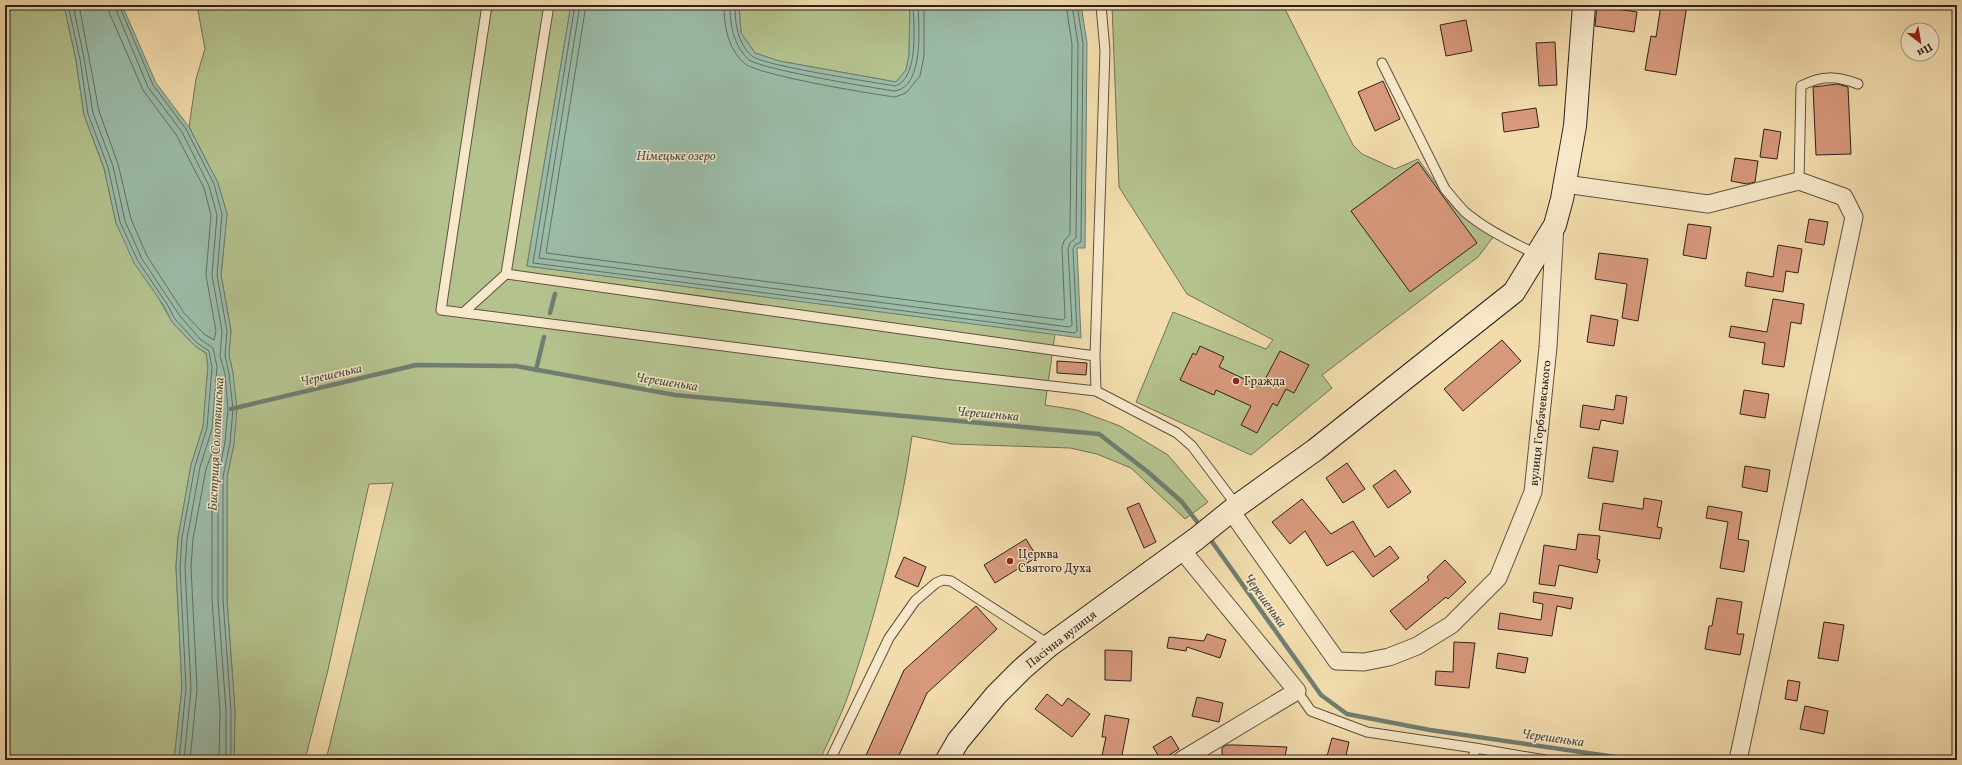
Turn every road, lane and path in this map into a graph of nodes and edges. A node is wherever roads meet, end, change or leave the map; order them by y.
1 (487, 5) edge
2 (549, 5) edge
3 (1101, 5) edge
4 (1584, 5) edge
5 (1382, 63) dead end
6 (1858, 84) dead end
7 (1799, 181) junction
8 (1565, 184) junction
9 (1555, 225) junction
10 (1537, 255) junction
11 (506, 274) junction
12 (463, 313) junction
13 (1095, 356) junction
14 (1096, 391) junction
15 (1228, 513) junction
16 (1189, 544) junction
17 (1050, 645) junction
18 (1297, 691) junction
19 (1475, 748) junction
20 (830, 760) edge
21 (947, 760) edge
22 (1182, 760) edge
23 (1473, 760) edge
24 (1545, 760) edge
25 (1738, 760) edge

1 - 12 lane
2 - 11 lane
3 - 13 lane
4 - 8 street, Пасічна вулиця
5 - 10 lane
6 - 7 lane
7 - 8 street
7 - 25 street
8 - 9 street, Пасічна вулиця
9 - 10 street, Пасічна вулиця
9 - 15 street, вулиця Горбачевського
10 - 15 street, Пасічна вулиця
11 - 12 lane
11 - 13 lane
12 - 14 lane
13 - 14 lane
14 - 15 lane
15 - 16 street, Пасічна вулиця
16 - 17 street, Пасічна вулиця
16 - 18 street
17 - 20 lane
17 - 21 street, Пасічна вулиця
18 - 19 lane
18 - 22 street
19 - 23 lane
19 - 24 lane

